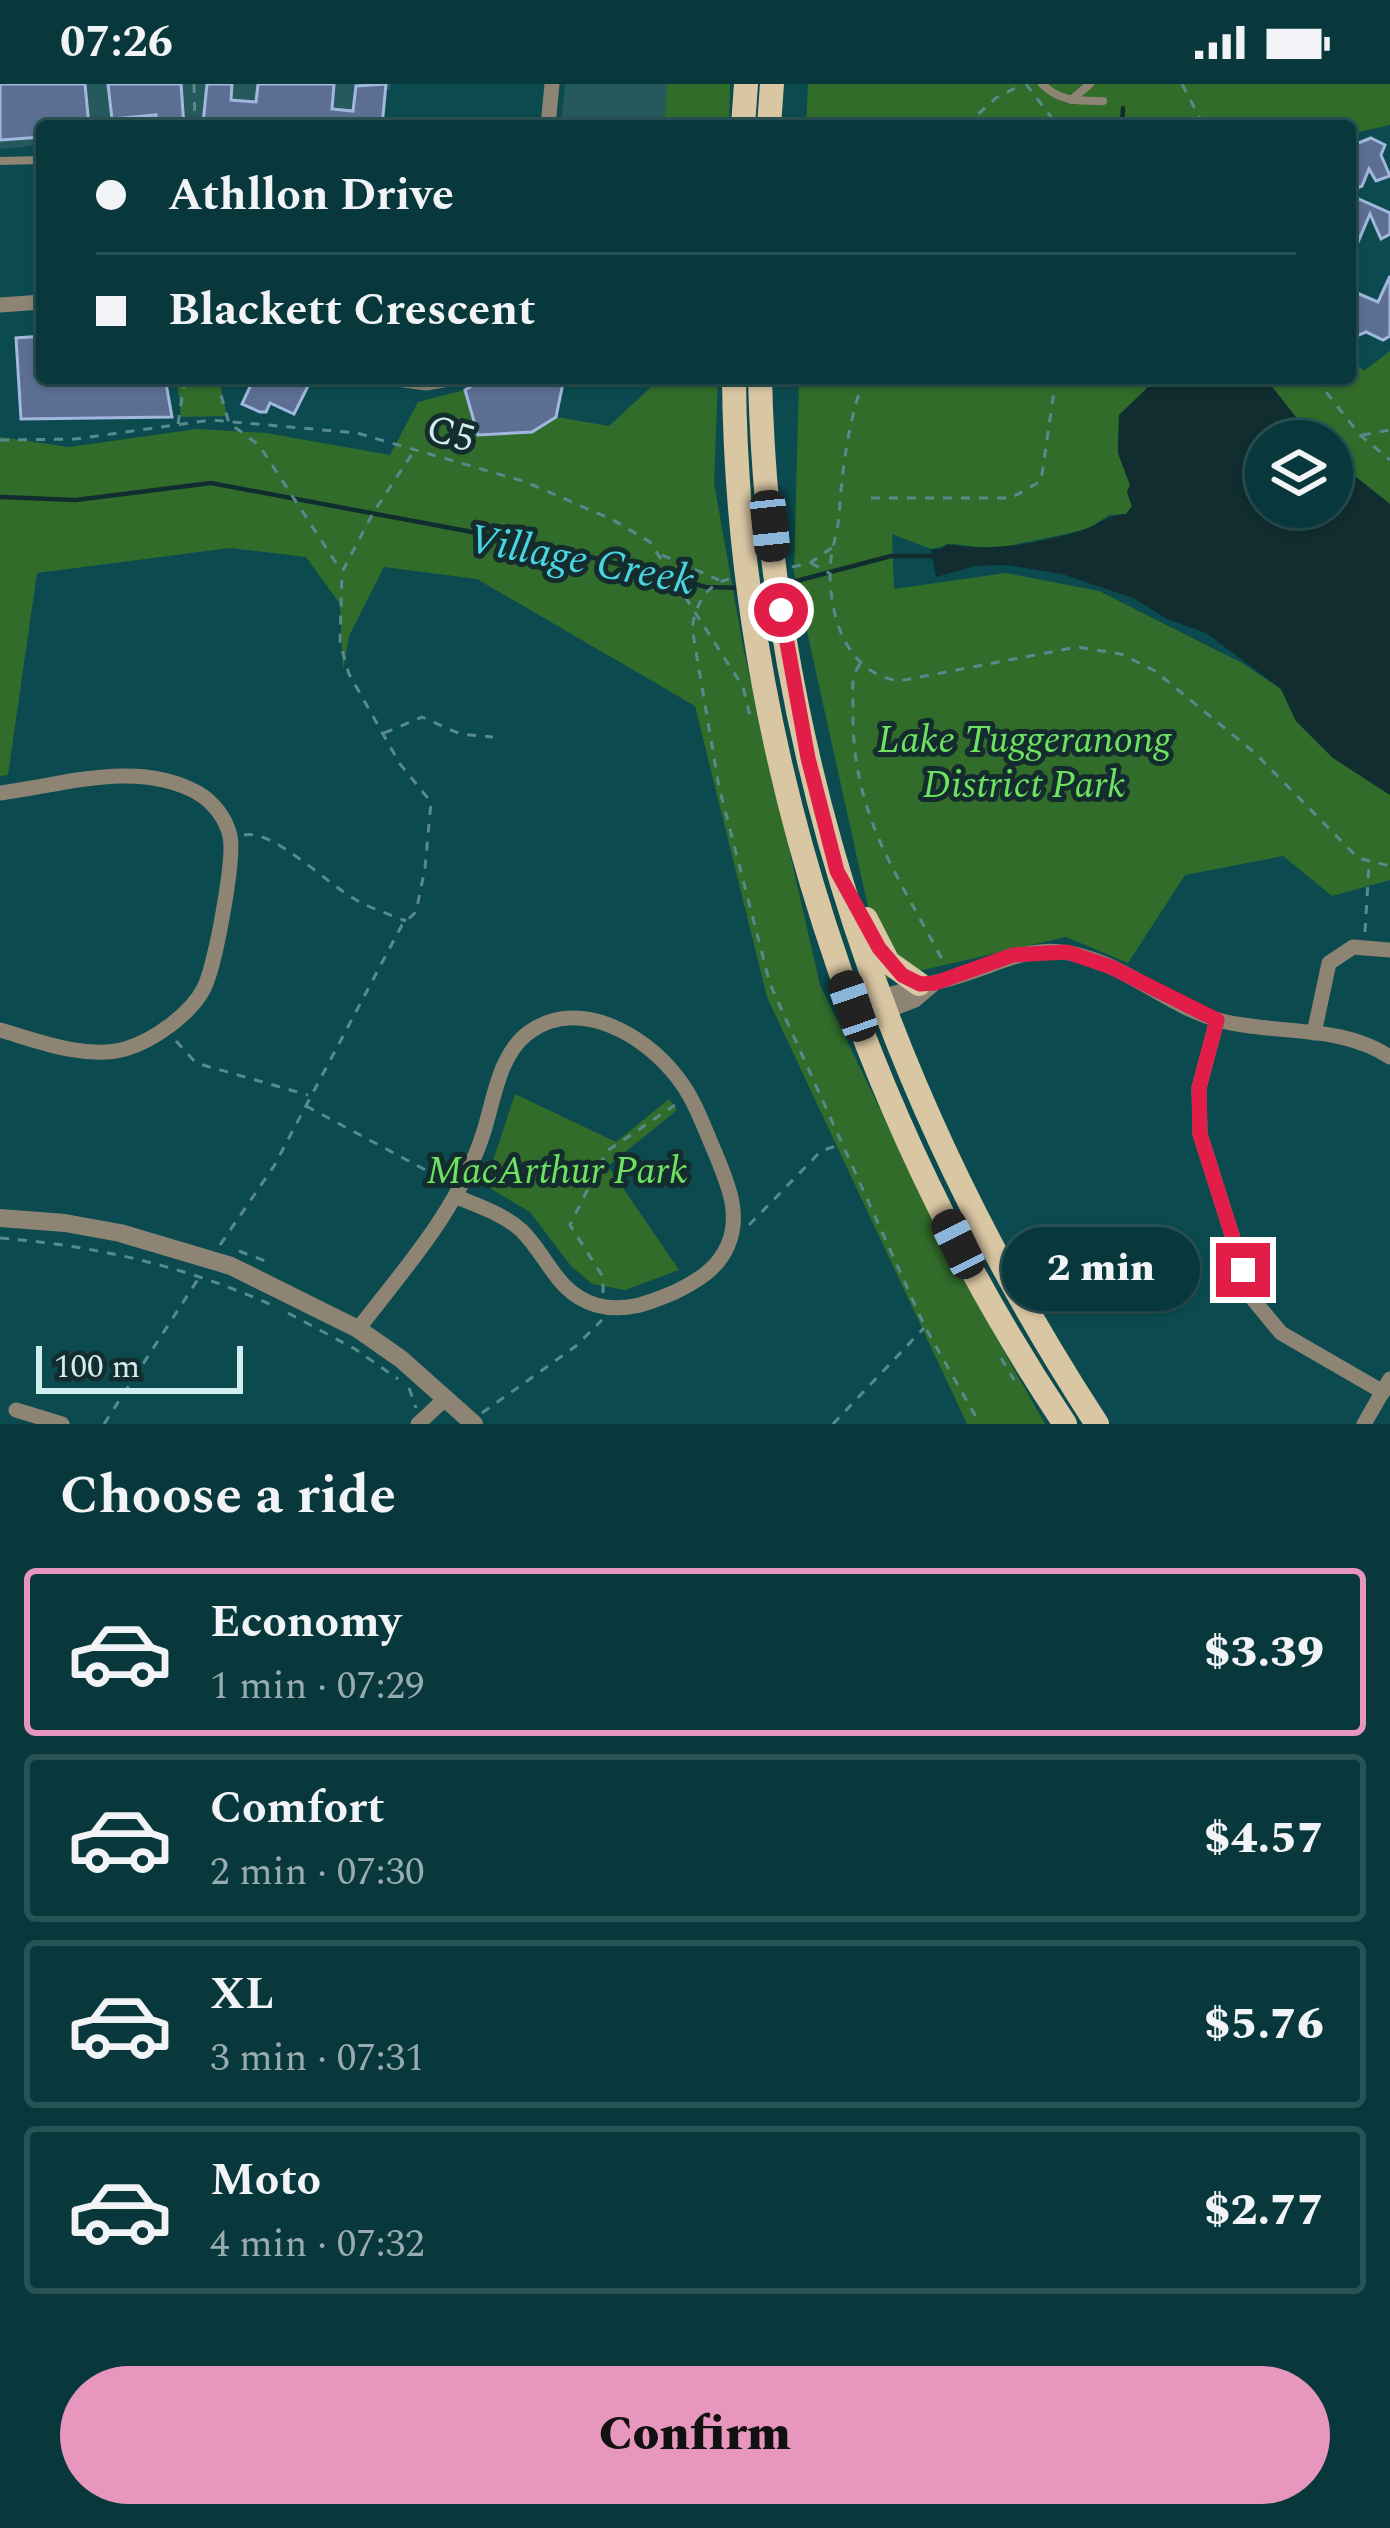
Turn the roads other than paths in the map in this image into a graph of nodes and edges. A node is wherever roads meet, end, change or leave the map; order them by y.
1 (552, 84) edge
2 (746, 84) edge
3 (772, 84) edge
4 (1042, 84) edge
5 (1090, 84) edge
6 (1070, 100) junction
7 (1103, 101) dead end
8 (549, 120) edge
9 (743, 120) edge
10 (769, 120) edge
11 (36, 160) edge
12 (0, 161) edge
13 (36, 302) edge
14 (0, 305) edge
15 (734, 384) edge
16 (761, 384) edge
17 (0, 793) edge
18 (837, 871) junction
19 (1390, 950) edge
20 (936, 982) junction
21 (881, 1005) junction
22 (856, 1014) junction
23 (1217, 1020) junction
24 (0, 1030) edge
25 (1314, 1033) junction
26 (1390, 1057) edge
27 (459, 1192) junction
28 (0, 1218) edge
29 (358, 1329) junction
30 (1386, 1385) edge
31 (446, 1398) junction
32 (16, 1410) dead end
33 (422, 1421) edge
34 (472, 1422) edge
35 (62, 1424) edge
36 (1064, 1424) edge
37 (1097, 1424) edge
38 (1364, 1424) edge

1 - 8 street
2 - 9 main road
3 - 10 main road
4 - 6 lane
5 - 6 lane
6 - 7 lane
11 - 12 lane
13 - 14 street
15 - 22 main road
16 - 18 main road
17 - 24 street
18 - 20 main road
18 - 21 main road
19 - 25 street
20 - 21 street
20 - 23 street
21 - 22 street
21 - 37 main road
22 - 36 main road
23 - 25 street
23 - 30 street
25 - 26 street
27 - 27 street
27 - 29 street
28 - 29 street
29 - 31 street
30 - 38 street
31 - 33 street
31 - 34 street
32 - 35 street

